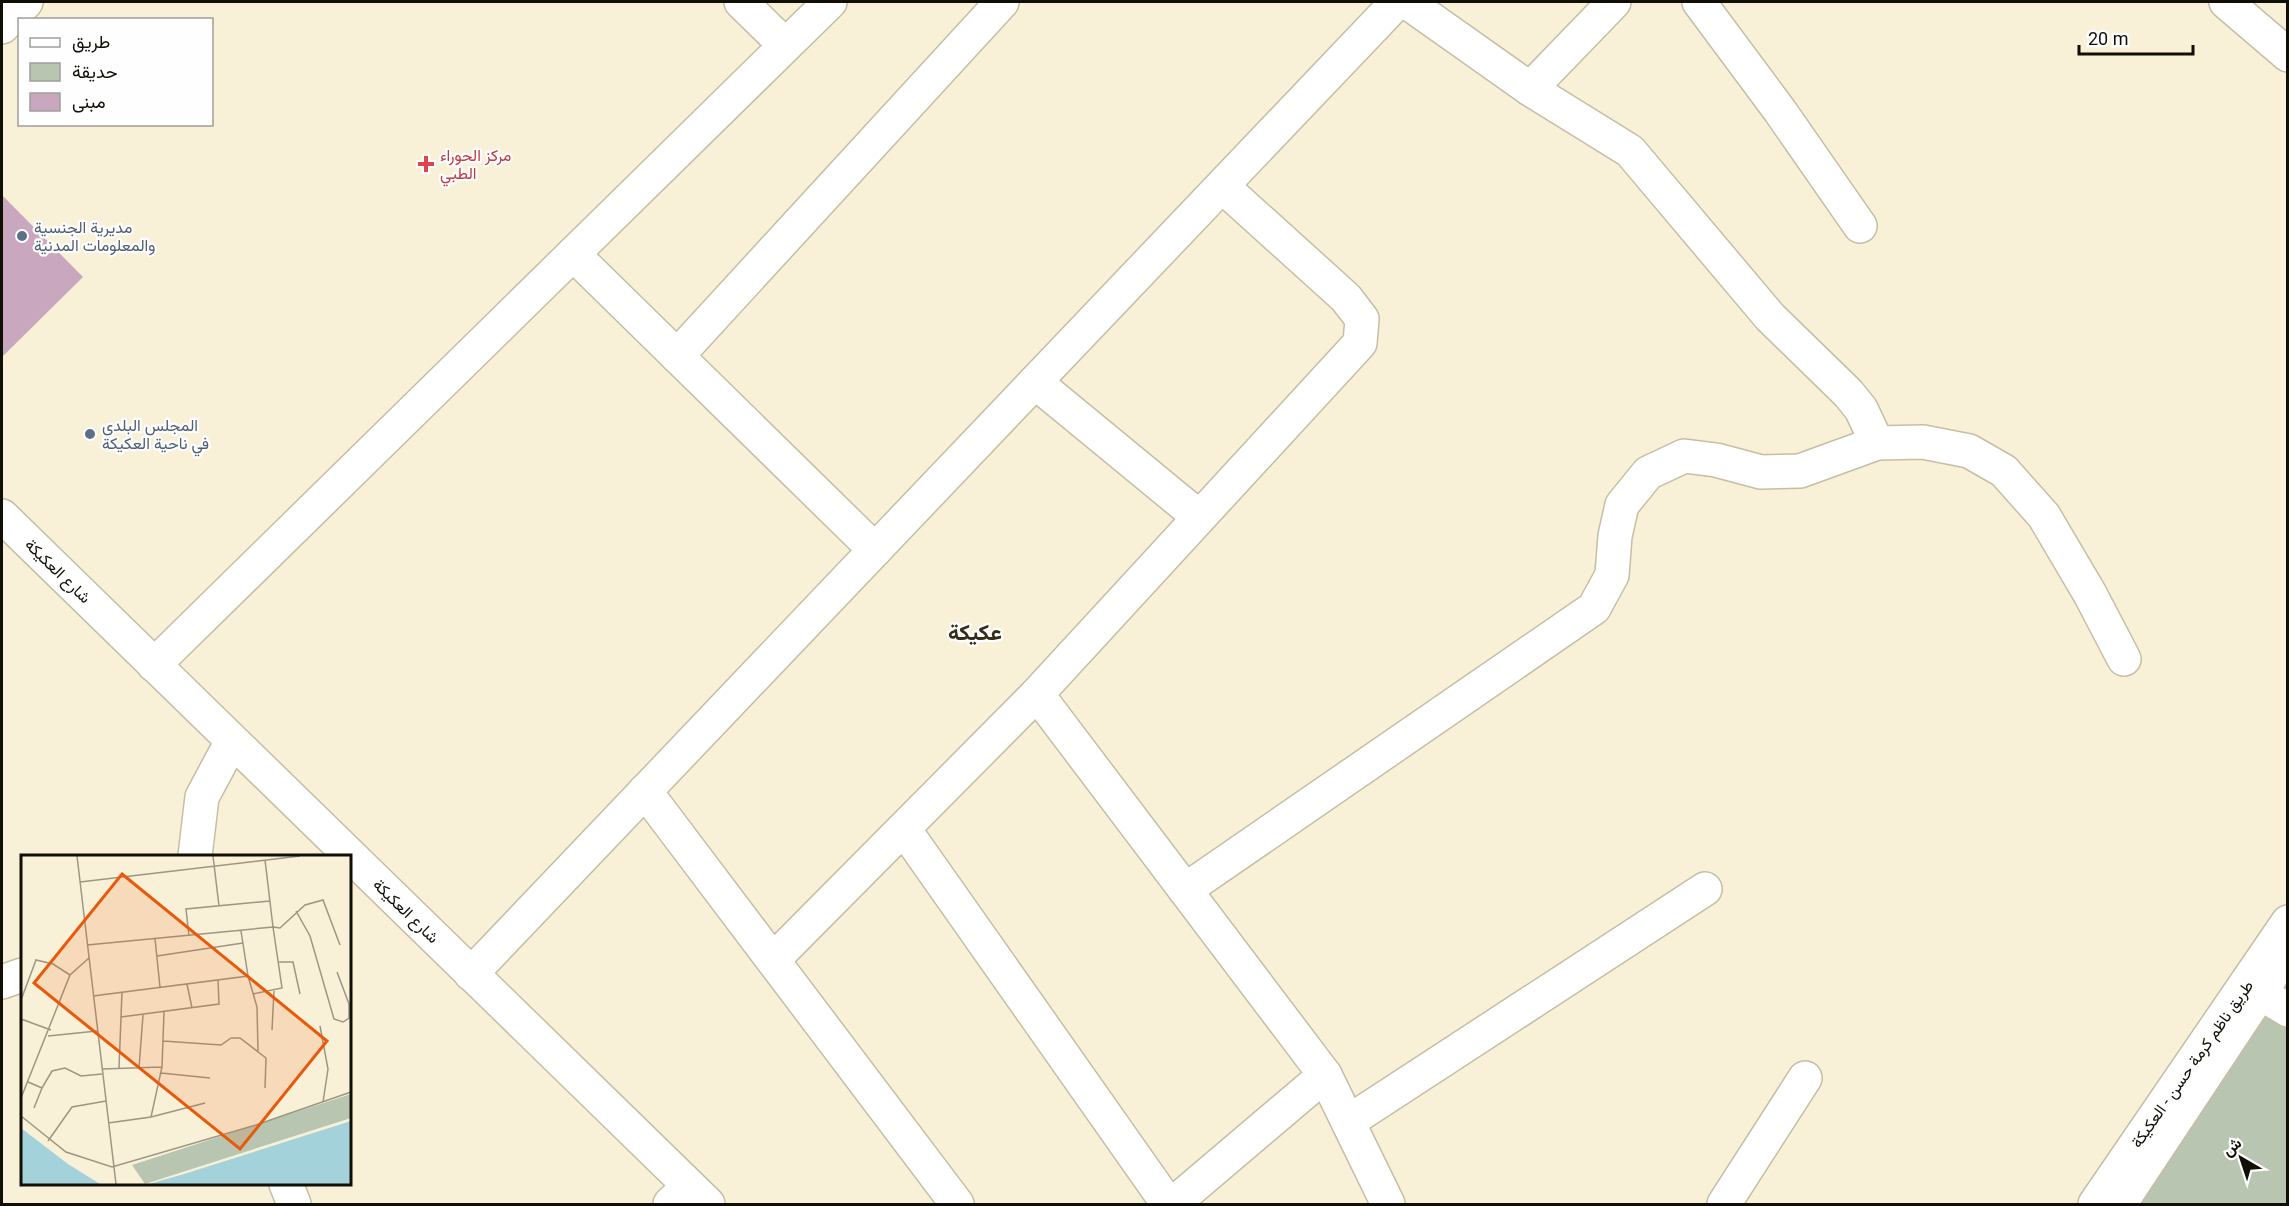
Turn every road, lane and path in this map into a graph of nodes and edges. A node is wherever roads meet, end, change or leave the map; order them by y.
1 (26, 2) edge
2 (741, 2) edge
3 (830, 2) edge
4 (1002, 2) edge
5 (1397, 2) edge
6 (1407, 2) edge
7 (1614, 2) edge
8 (1699, 2) edge
9 (2226, 2) edge
10 (2, 27) edge
11 (785, 45) junction
12 (2288, 54) edge
13 (1530, 89) junction
14 (1222, 186) junction
15 (1860, 226) dead end
16 (573, 254) junction
17 (677, 356) junction
18 (1035, 382) junction
19 (1877, 443) junction
20 (2, 516) edge
21 (1199, 517) junction
22 (875, 550) junction
23 (2124, 659) dead end
24 (154, 665) junction
25 (1037, 694) junction
26 (232, 741) junction
27 (645, 791) junction
28 (904, 829) junction
29 (195, 855) edge
30 (349, 855) edge
31 (351, 857) edge
32 (1705, 889) dead end
33 (1185, 890) junction
34 (2288, 922) edge
35 (2288, 951) edge
36 (773, 960) junction
37 (471, 974) junction
38 (21, 975) edge
39 (2, 982) edge
40 (2260, 993) junction
41 (2288, 1010) edge
42 (1325, 1075) junction
43 (1805, 1078) dead end
44 (1348, 1122) junction
45 (286, 1185) edge
46 (689, 1198) edge
47 (294, 1204) edge
48 (957, 1204) edge
49 (1168, 1204) edge
50 (1173, 1204) edge
51 (1388, 1204) edge
52 (1724, 1204) edge
53 (2095, 1204) edge
54 (2120, 1204) edge

1 - 10 street
2 - 11 street
3 - 11 street
4 - 17 street
5 - 14 street
6 - 13 street
7 - 13 street
8 - 15 street
9 - 12 street
11 - 16 street
13 - 19 street
14 - 18 street
14 - 21 street
16 - 17 street
16 - 24 street
17 - 22 street
18 - 21 street
18 - 22 street
19 - 23 street
19 - 33 street
20 - 24 street, شارع العكيكة
21 - 25 street
22 - 27 street
24 - 26 street, شارع العكيكة
25 - 28 street
25 - 33 street
26 - 29 street
26 - 30 street, شارع العكيكة
27 - 36 street
27 - 37 street
28 - 36 street
28 - 49 street
31 - 37 street, شارع العكيكة
32 - 44 street
33 - 42 street
34 - 53 street, طريق ناظم كرمة حسن - العكيكة
35 - 40 street
36 - 48 street
37 - 46 street, شارع العكيكة
38 - 39 street
40 - 41 street
40 - 54 street
42 - 44 street
42 - 50 street
43 - 52 street
44 - 51 street
45 - 47 street

